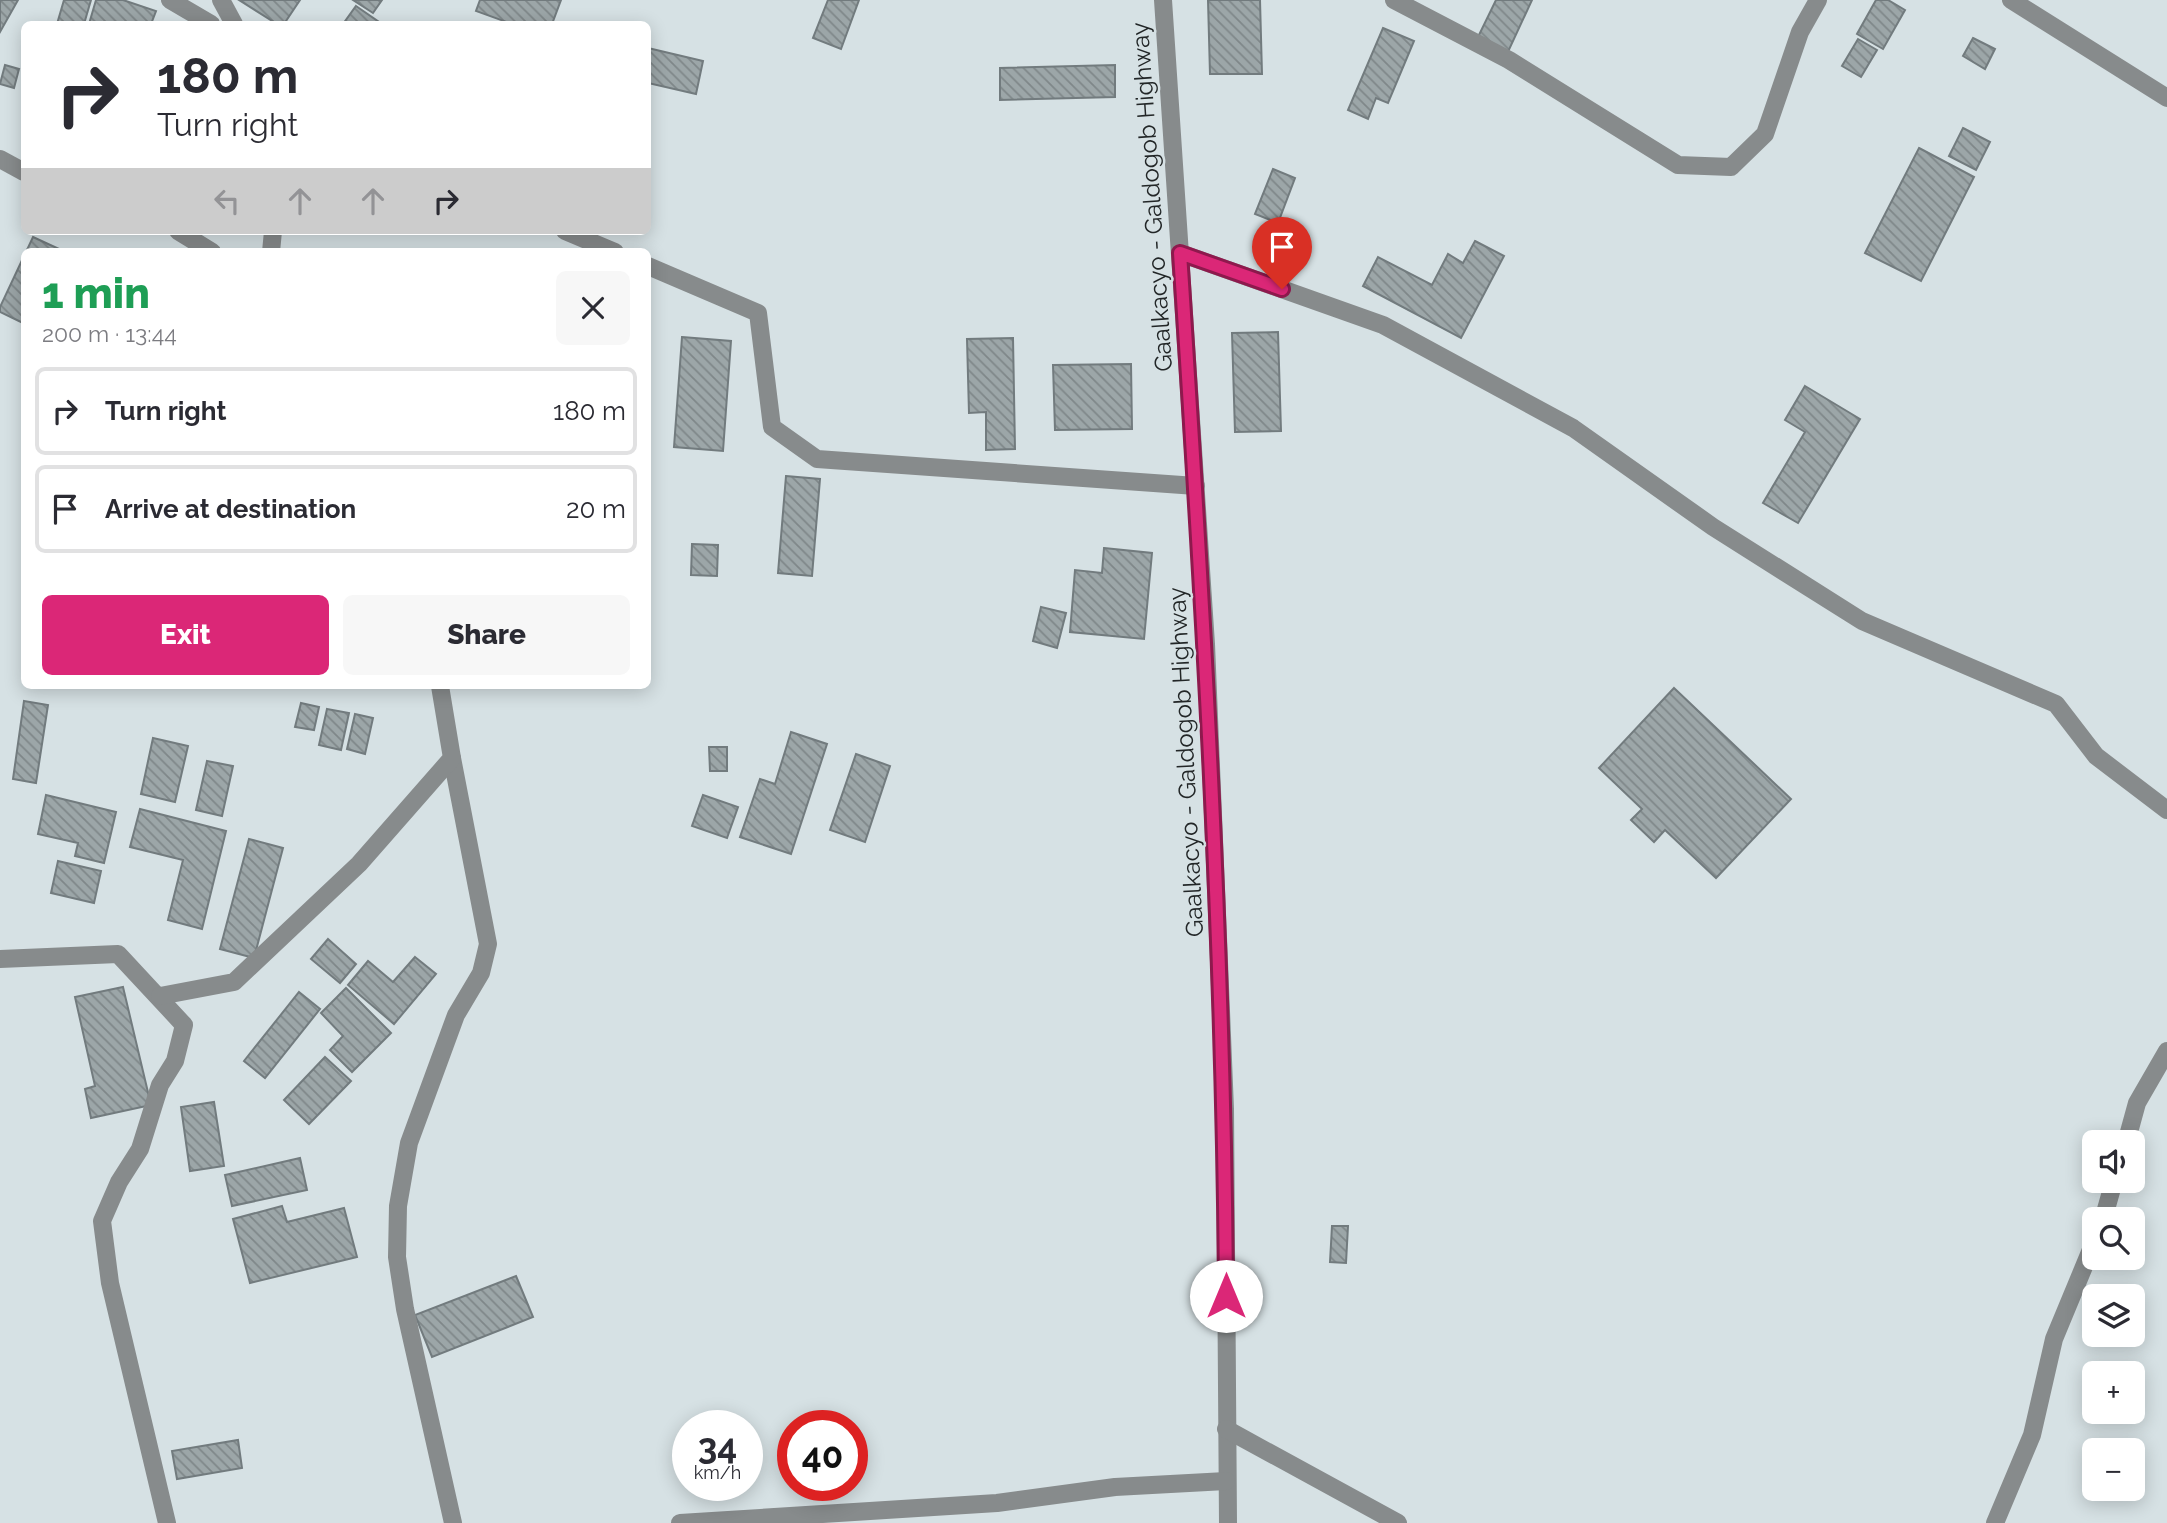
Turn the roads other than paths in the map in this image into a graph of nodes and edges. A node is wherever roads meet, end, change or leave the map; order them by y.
1 (170, 0) edge
2 (221, 0) edge
3 (1163, 0) edge
4 (1394, 0) edge
5 (1818, 0) edge
6 (2011, 0) edge
7 (206, 21) edge
8 (232, 21) edge
9 (2167, 98) edge
10 (0, 159) edge
11 (21, 170) edge
12 (190, 235) edge
13 (575, 235) edge
14 (207, 248) edge
15 (605, 248) edge
16 (1180, 253) junction
17 (651, 267) edge
18 (1196, 486) junction
19 (440, 689) edge
20 (452, 758) junction
21 (2167, 810) edge
22 (0, 959) edge
23 (160, 996) junction
24 (2167, 1051) edge
25 (2130, 1130) edge
26 (2083, 1270) edge
27 (1226, 1429) junction
28 (1226, 1481) junction
29 (167, 1523) edge
30 (453, 1523) edge
31 (680, 1523) edge
32 (1228, 1523) edge
33 (1398, 1523) edge
34 (1995, 1523) edge

1 - 7 street
2 - 8 street
3 - 16 street, Gaalkacyo - Galdogob Highway
4 - 5 street
6 - 9 street
10 - 11 street
12 - 14 street
13 - 15 street
16 - 18 street, Gaalkacyo - Galdogob Highway
16 - 21 street
17 - 18 street
18 - 27 street, Gaalkacyo - Galdogob Highway
19 - 20 street
20 - 23 street
20 - 30 street
22 - 23 street
23 - 29 street
24 - 25 street
26 - 34 street
27 - 28 street, Gaalkacyo - Galdogob Highway
27 - 33 street
28 - 31 street
28 - 32 street, Gaalkacyo - Galdogob Highway

